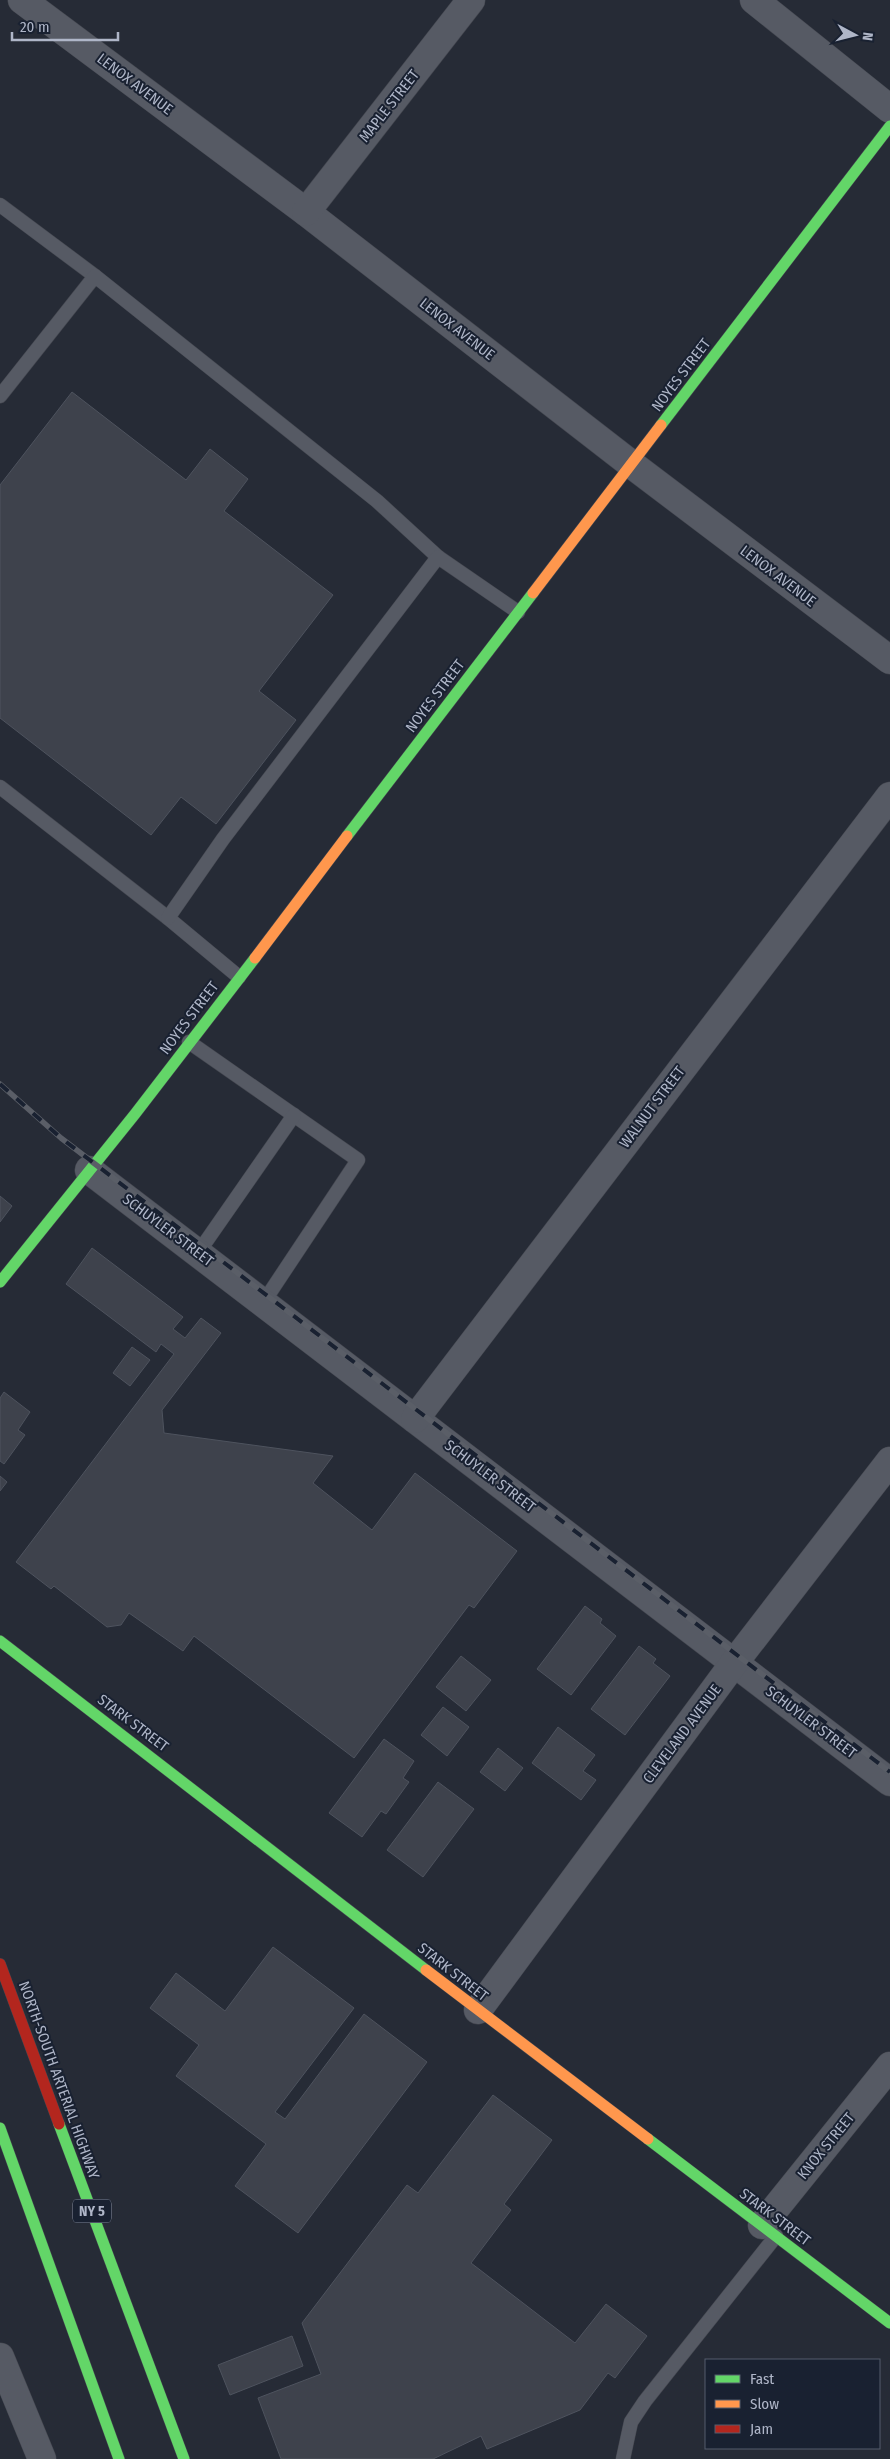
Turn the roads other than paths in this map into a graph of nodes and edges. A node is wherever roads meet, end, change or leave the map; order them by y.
1 (22, 0) edge
2 (471, 0) edge
3 (754, 0) edge
4 (890, 109) edge
5 (890, 126) edge
6 (0, 205) edge
7 (306, 212) junction
8 (95, 276) junction
9 (0, 396) edge
10 (631, 464) junction
11 (438, 557) junction
12 (518, 612) junction
13 (890, 660) edge
14 (0, 788) edge
15 (890, 796) edge
16 (168, 918) junction
17 (239, 977) junction
18 (189, 1042) junction
19 (294, 1115) junction
20 (89, 1170) junction
21 (198, 1253) junction
22 (0, 1282) edge
23 (263, 1303) junction
24 (416, 1419) junction
25 (890, 1462) edge
26 (0, 1641) edge
27 (734, 1663) junction
28 (890, 1782) edge
29 (0, 1964) edge
30 (478, 2010) junction
31 (890, 2066) edge
32 (0, 2128) edge
33 (769, 2231) junction
34 (890, 2323) edge
35 (0, 2357) edge
36 (42, 2459) edge
37 (119, 2459) edge
38 (184, 2459) edge
39 (623, 2459) edge

1 - 7 street, LENOX AVENUE
2 - 7 street, MAPLE STREET
3 - 4 street
5 - 10 main road, NOYES STREET
6 - 8 lane
7 - 10 street, LENOX AVENUE
8 - 9 lane
8 - 11 lane
10 - 12 main road, NOYES STREET
10 - 13 street, LENOX AVENUE
11 - 12 lane
11 - 16 lane
12 - 17 main road, NOYES STREET
14 - 16 lane
15 - 24 street, WALNUT STREET
16 - 17 lane
17 - 18 main road, NOYES STREET
18 - 19 lane
18 - 20 main road, NOYES STREET
19 - 21 lane
19 - 23 lane
20 - 21 street, SCHUYLER STREET
20 - 22 main road, NOYES STREET
21 - 23 street, SCHUYLER STREET
23 - 24 street, SCHUYLER STREET
24 - 27 street, SCHUYLER STREET
25 - 27 street, CLEVELAND AVENUE
26 - 30 main road, STARK STREET
27 - 28 street, SCHUYLER STREET
27 - 30 street, CLEVELAND AVENUE
29 - 38 main road, NORTH-SOUTH ARTERIAL HIGHWAY / NY 5
30 - 33 main road, STARK STREET
31 - 33 street, KNOX STREET
32 - 37 main road
33 - 34 main road, STARK STREET
33 - 39 lane
35 - 36 street

